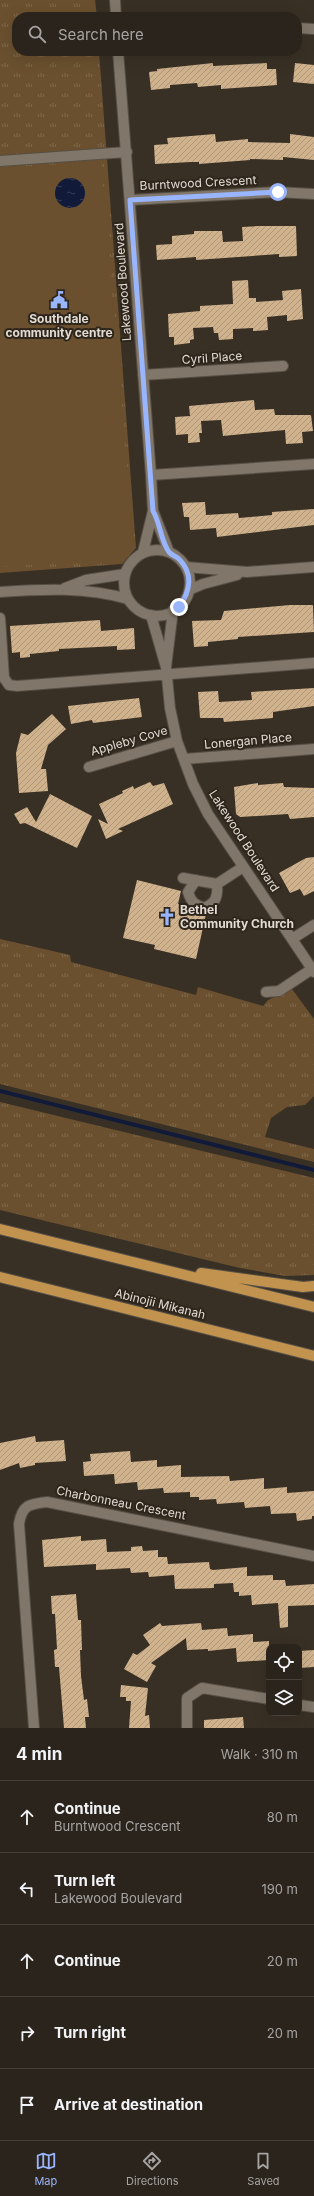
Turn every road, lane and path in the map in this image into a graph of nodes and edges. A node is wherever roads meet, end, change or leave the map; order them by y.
1 (115, 0) edge
2 (116, 12) edge
3 (302, 28) edge
4 (314, 29) edge
5 (118, 56) edge
6 (127, 152) junction
7 (0, 161) edge
8 (314, 194) edge
9 (130, 200) junction
10 (283, 366) dead end
11 (143, 375) junction
12 (314, 464) edge
13 (151, 475) junction
14 (153, 511) junction
15 (143, 552) junction
16 (169, 552) junction
17 (186, 567) junction
18 (314, 567) edge
19 (247, 572) junction
20 (125, 574) junction
21 (63, 588) junction
22 (189, 590) junction
23 (0, 592) edge
24 (128, 599) junction
25 (173, 610) junction
26 (151, 615) junction
27 (0, 618) edge
28 (314, 663) edge
29 (166, 670) junction
30 (177, 741) junction
31 (314, 749) edge
32 (184, 759) junction
33 (89, 767) dead end
34 (243, 867) junction
35 (183, 878) dead end
36 (196, 880) junction
37 (218, 884) junction
38 (314, 925) edge
39 (292, 939) junction
40 (312, 965) edge
41 (266, 992) dead end
42 (0, 1229) edge
43 (151, 1266) junction
44 (0, 1278) edge
45 (314, 1286) edge
46 (314, 1307) edge
47 (314, 1356) edge
48 (314, 1556) edge
49 (266, 1699) edge
50 (302, 1706) edge
51 (314, 1708) edge
52 (34, 1728) edge
53 (187, 1728) edge

1 - 2 street
3 - 4 street
5 - 6 street, Lakewood Boulevard
6 - 7 street
6 - 9 street, Lakewood Boulevard
8 - 9 street, Burntwood Crescent
9 - 11 street, Lakewood Boulevard
10 - 11 street, Cyril Place
11 - 13 street, Lakewood Boulevard
12 - 13 street
13 - 14 street, Lakewood Boulevard
14 - 15 street, Lakewood Boulevard
14 - 16 street, Lakewood Boulevard
15 - 16 street
15 - 20 street
16 - 17 street
17 - 19 street
17 - 22 street
18 - 19 street
19 - 22 street
20 - 21 street
20 - 24 street
21 - 23 street
21 - 24 street
22 - 25 street
24 - 26 street
25 - 26 street
25 - 29 street, Lakewood Boulevard
26 - 29 street, Lakewood Boulevard
27 - 29 street
28 - 29 street
29 - 30 street, Lakewood Boulevard
30 - 32 street, Lakewood Boulevard
30 - 33 street, Appleby Cove
31 - 32 street, Lonergan Place
32 - 34 street, Lakewood Boulevard
34 - 37 street
34 - 39 street, Lakewood Boulevard
35 - 36 street
36 - 37 street
36 - 37 street
38 - 39 street
39 - 40 street, Lakewood Boulevard
40 - 41 street
42 - 43 main road
43 - 45 main road
43 - 46 main road
44 - 47 main road, Abinojii Mikanah
48 - 52 street, Charbonneau Crescent
49 - 53 street
50 - 51 street

